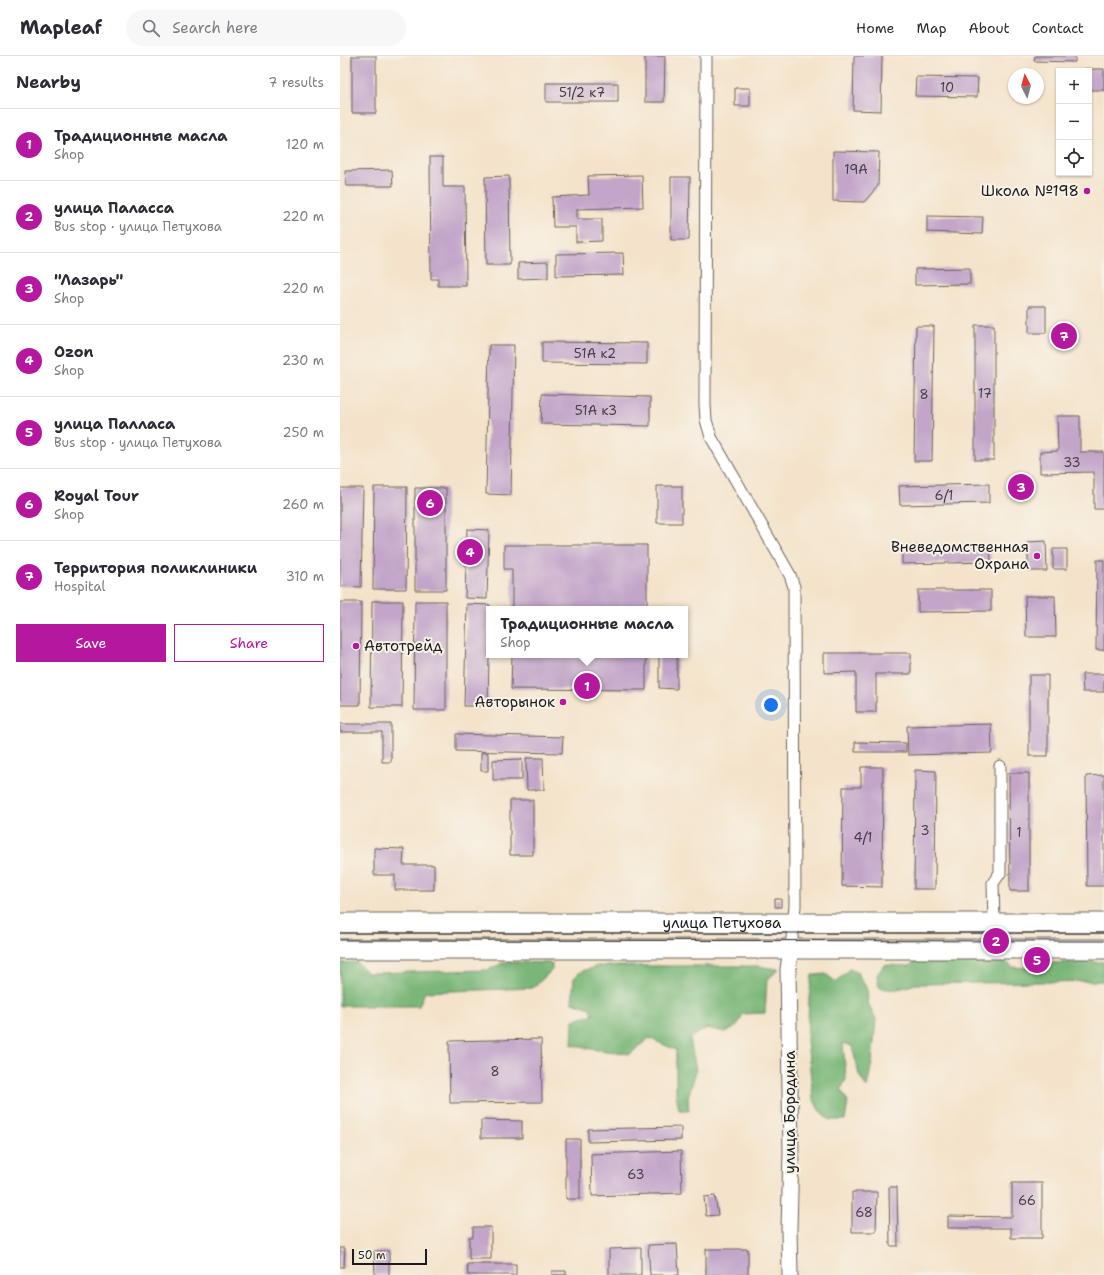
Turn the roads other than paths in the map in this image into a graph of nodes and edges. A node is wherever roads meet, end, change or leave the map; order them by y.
1 (706, 56) edge
2 (1000, 766) dead end
3 (340, 923) edge
4 (793, 923) junction
5 (994, 923) junction
6 (1104, 923) edge
7 (340, 949) edge
8 (791, 949) junction
9 (1104, 949) edge
10 (790, 1275) edge

1 - 4 street
2 - 5 street
3 - 4 highway, улица Петухова
4 - 5 highway, улица Петухова
4 - 8 street
5 - 6 highway, улица Петухова
7 - 8 highway, улица Петухова
8 - 9 highway, улица Петухова
8 - 10 main road, улица Бородина

